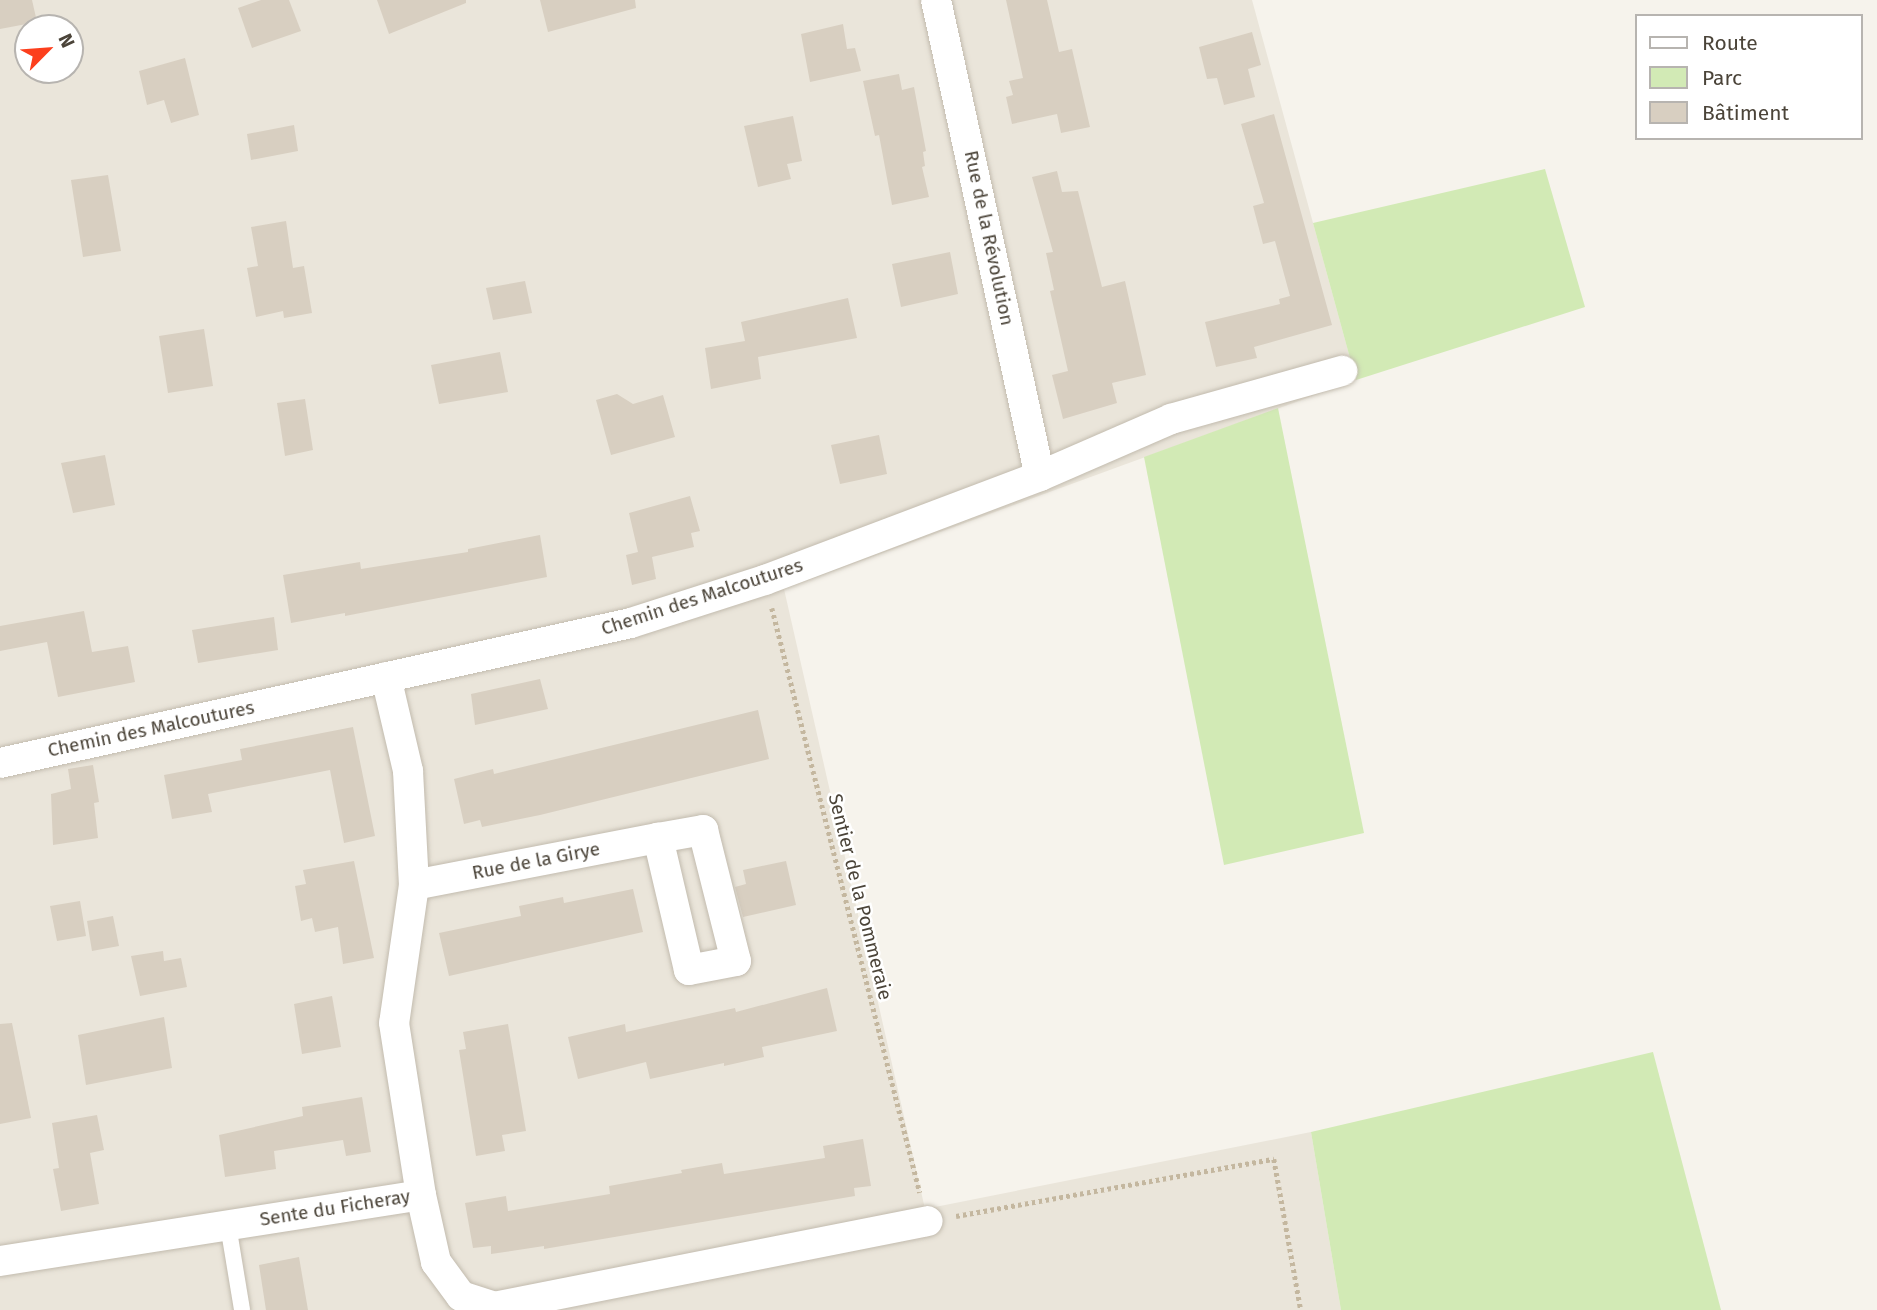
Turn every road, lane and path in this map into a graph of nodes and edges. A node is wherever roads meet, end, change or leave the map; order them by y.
1 (936, 0) edge
2 (1342, 371) dead end
3 (1040, 476) junction
4 (765, 580) junction
5 (386, 677) junction
6 (0, 763) edge
7 (658, 838) dead end
8 (414, 885) junction
9 (421, 1195) junction
10 (928, 1221) junction
11 (228, 1225) junction
12 (0, 1261) edge
13 (460, 1303) edge
14 (242, 1310) edge
15 (1301, 1310) edge

1 - 3 street, Rue de la Révolution
2 - 3 street, Chemin des Malcoutures
3 - 4 street, Chemin des Malcoutures
4 - 5 street, Chemin des Malcoutures
4 - 10 path, Sentier de la Pommeraie
5 - 6 street, Chemin des Malcoutures
5 - 8 street
7 - 8 street, Rue de la Girye
8 - 9 street
9 - 11 street, Sente du Ficheray
9 - 13 street, Sente du Ficheray
10 - 13 street, Sente du Ficheray
10 - 15 path
11 - 12 street, Sente du Ficheray
11 - 14 lane

